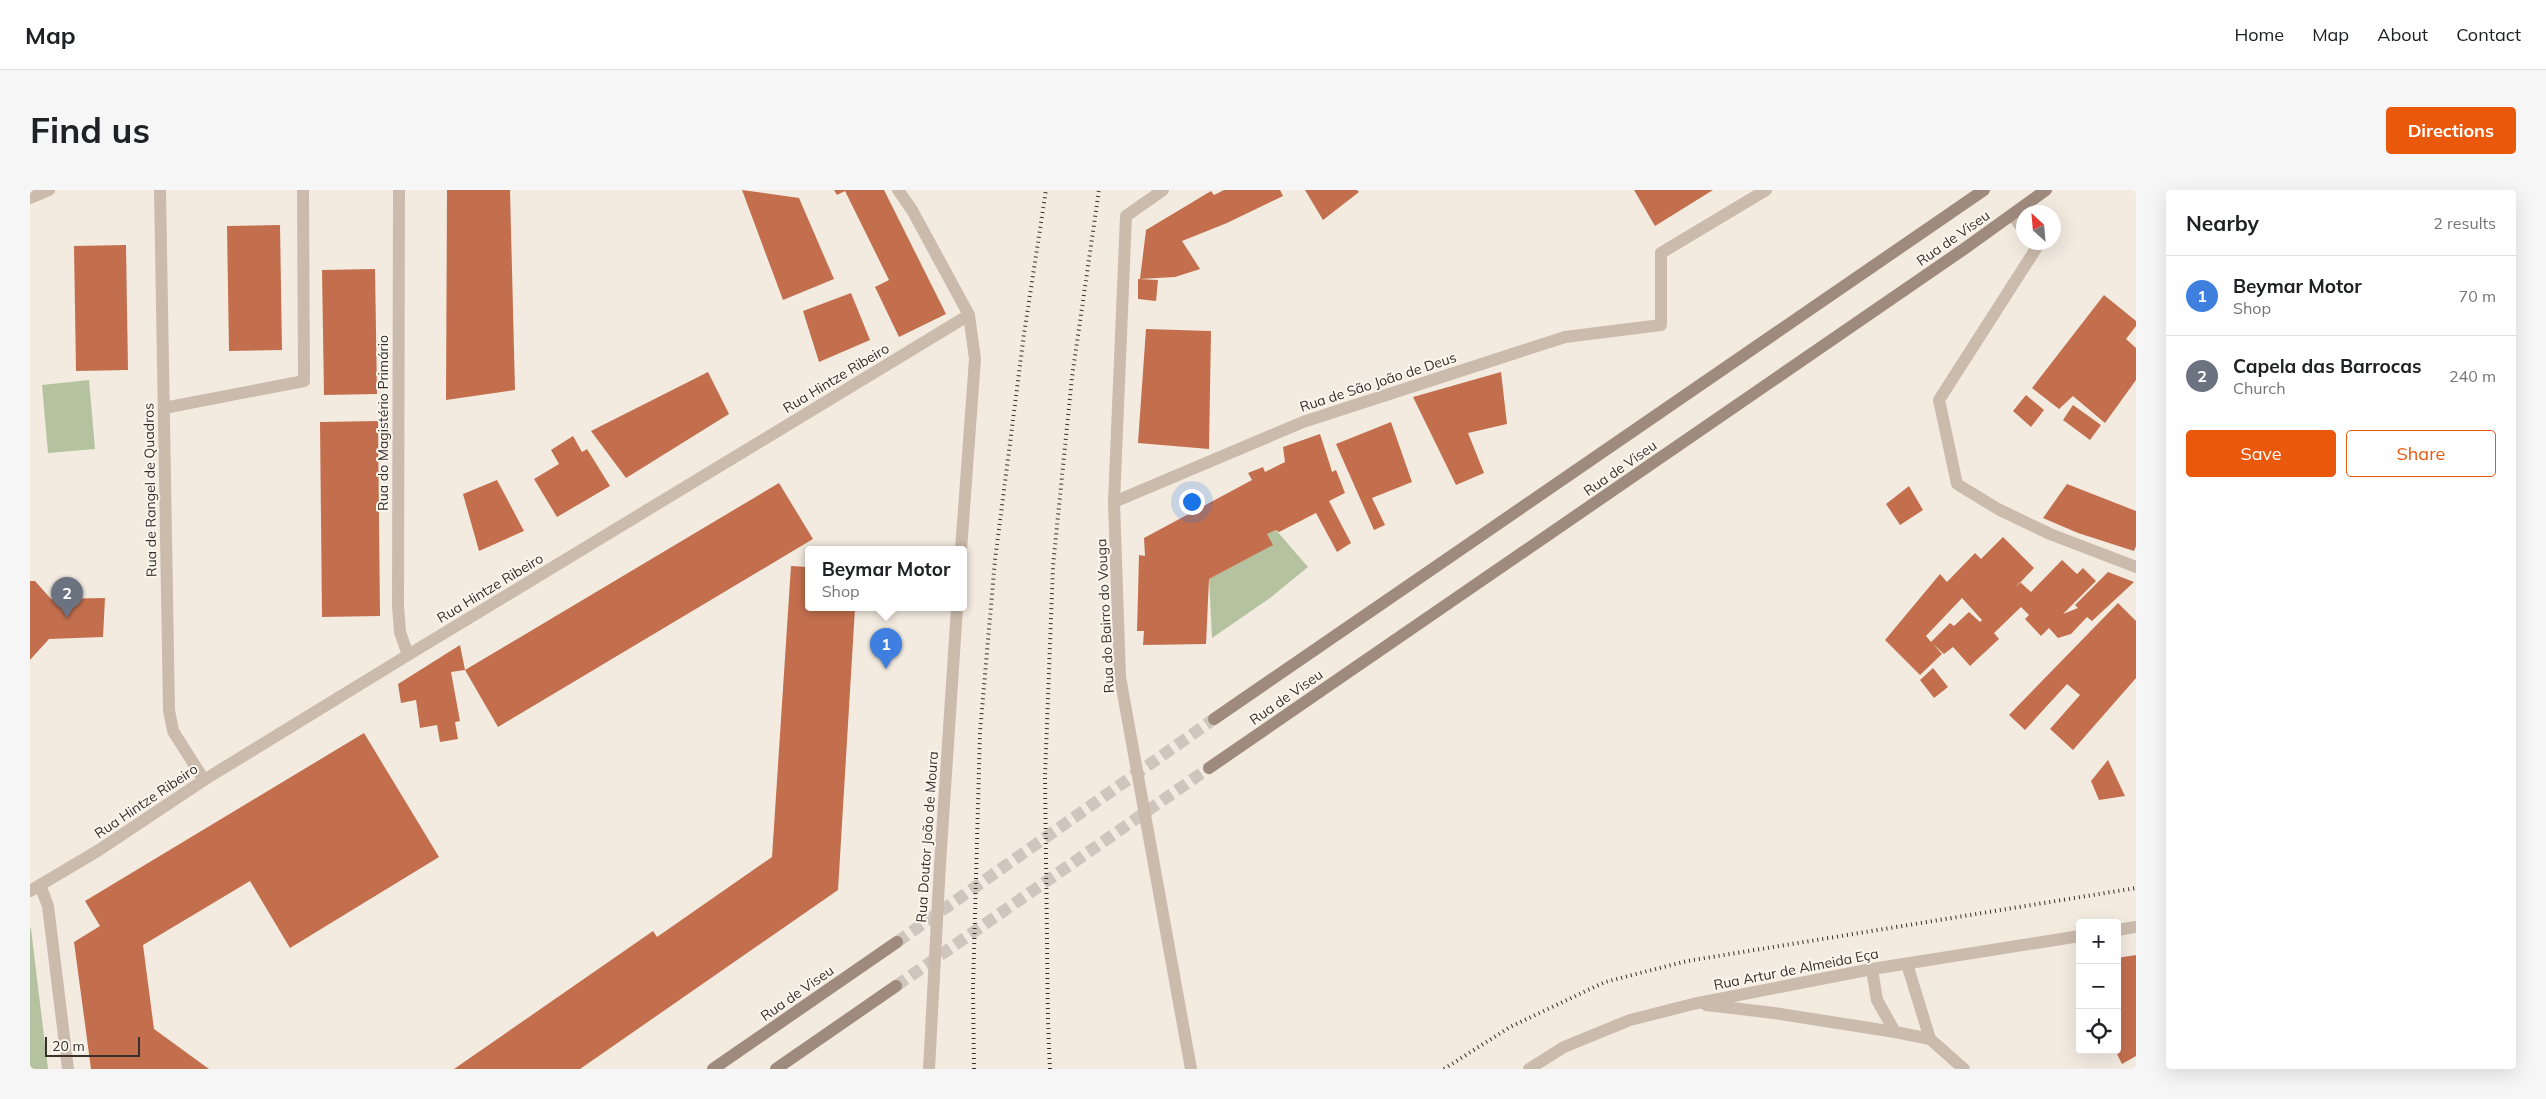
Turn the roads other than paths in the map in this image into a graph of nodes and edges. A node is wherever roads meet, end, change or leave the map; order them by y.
1 (49, 190) edge
2 (160, 190) edge
3 (303, 190) edge
4 (399, 190) edge
5 (898, 190) edge
6 (1162, 190) edge
7 (1766, 190) edge
8 (1984, 190) edge
9 (2046, 190) edge
10 (30, 198) edge
11 (2012, 214) junction
12 (2016, 219) edge
13 (2035, 250) edge
14 (969, 315) junction
15 (164, 408) junction
16 (1114, 502) junction
17 (961, 546) edge
18 (2136, 567) edge
19 (957, 611) edge
20 (408, 655) junction
21 (1214, 719) tunnel mouth
22 (1209, 768) tunnel mouth
23 (204, 780) junction
24 (35, 888) edge
25 (2136, 927) edge
26 (2121, 929) edge
27 (2076, 937) edge
28 (897, 942) tunnel mouth
29 (1907, 964) junction
30 (1872, 969) junction
31 (896, 986) tunnel mouth
32 (1693, 1004) junction
33 (1895, 1032) junction
34 (1930, 1040) junction
35 (68, 1069) edge
36 (713, 1069) edge
37 (776, 1069) edge
38 (929, 1069) edge
39 (1191, 1069) edge
40 (1529, 1069) edge
41 (1964, 1069) edge

1 - 10 street
2 - 15 street, Rua de Rangel de Quadros
3 - 15 street
4 - 20 street, Rua do Magistério Primário
5 - 14 street
6 - 16 street, Rua do Bairro do Vouga
7 - 16 street, Rua de São João de Deus
8 - 21 main road, Rua de Viseu
9 - 11 main road, Rua de Viseu
11 - 12 street
11 - 22 main road, Rua de Viseu
13 - 18 street
14 - 17 street
14 - 20 street, Rua Hintze Ribeiro
15 - 23 street, Rua de Rangel de Quadros
16 - 39 street, Rua do Bairro do Vouga
19 - 38 street, Rua Doutor João de Moura
20 - 23 street, Rua Hintze Ribeiro
23 - 24 street, Rua Hintze Ribeiro
24 - 35 street
25 - 26 street
27 - 29 street, Rua Artur de Almeida Eça
28 - 36 main road, Rua de Viseu
29 - 30 street, Rua Artur de Almeida Eça
29 - 34 street
30 - 32 street, Rua Artur de Almeida Eça
30 - 33 street
31 - 37 main road
32 - 33 street
32 - 40 street, Rua Artur de Almeida Eça
33 - 34 street
34 - 41 street

